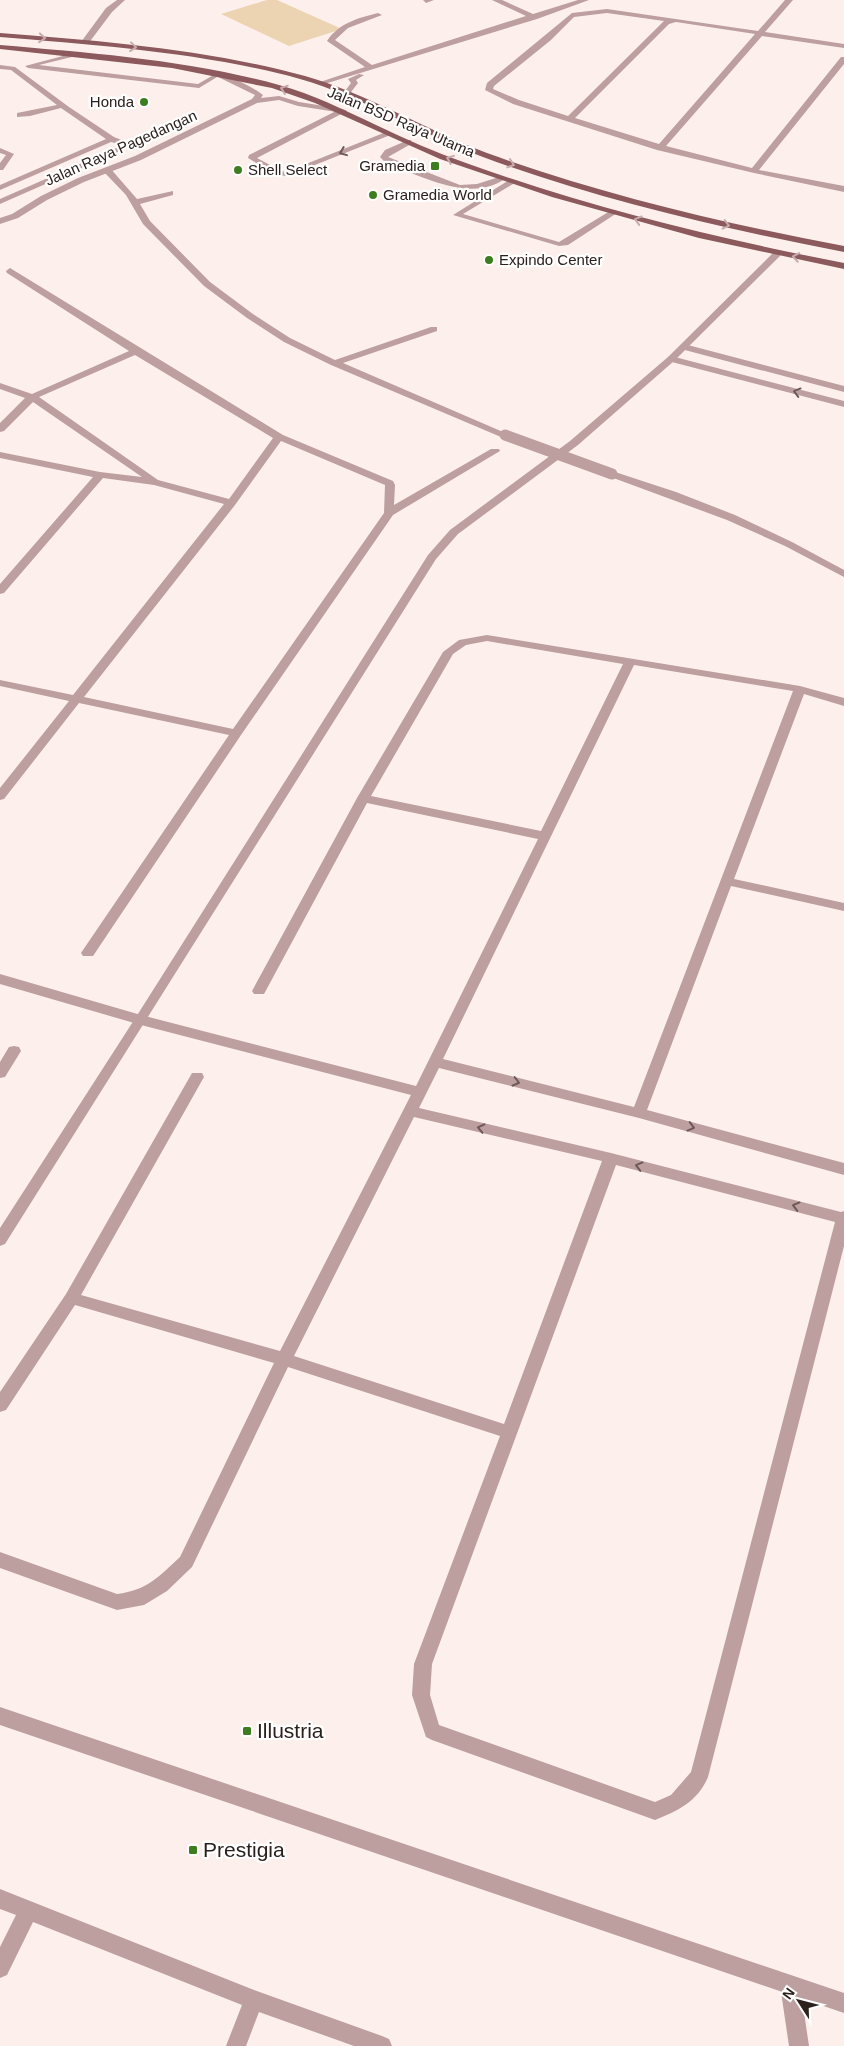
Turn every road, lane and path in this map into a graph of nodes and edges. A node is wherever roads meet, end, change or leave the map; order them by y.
1 (121, 0) edge
2 (496, 0) edge
3 (585, 0) edge
4 (789, 0) edge
5 (378, 16) dead end
6 (534, 17) junction
7 (676, 20) junction
8 (760, 33) junction
9 (0, 35) edge
10 (85, 42) junction
11 (844, 46) edge
12 (0, 47) edge
13 (78, 54) junction
14 (844, 59) edge
15 (28, 66) junction
16 (0, 67) edge
17 (13, 68) junction
18 (372, 68) junction
19 (0, 72) edge
20 (219, 74) junction
21 (361, 75) dead end
22 (321, 83) junction
23 (346, 95) junction
24 (255, 101) junction
25 (62, 106) junction
26 (343, 111) junction
27 (20, 115) dead end
28 (569, 119) junction
29 (389, 134) junction
30 (111, 138) junction
31 (408, 142) junction
32 (660, 148) junction
33 (0, 150) edge
34 (0, 168) edge
35 (107, 170) junction
36 (754, 172) junction
37 (502, 178) junction
38 (514, 181) junction
39 (0, 188) edge
40 (844, 189) edge
41 (170, 193) dead end
42 (0, 202) edge
43 (134, 203) junction
44 (613, 213) junction
45 (678, 214) junction
46 (0, 222) edge
47 (663, 227) junction
48 (844, 249) edge
49 (777, 254) junction
50 (844, 266) edge
51 (10, 271) dead end
52 (434, 328) dead end
53 (684, 347) junction
54 (136, 352) junction
55 (671, 359) junction
56 (334, 363) junction
57 (0, 386) edge
58 (844, 389) edge
59 (32, 398) junction
60 (844, 404) edge
61 (0, 429) edge
62 (278, 437) junction
63 (495, 451) dead end
64 (0, 455) edge
65 (100, 475) junction
66 (155, 482) junction
67 (231, 503) junction
68 (389, 513) junction
69 (844, 574) edge
70 (0, 591) edge
71 (630, 660) junction
72 (0, 683) edge
73 (800, 689) junction
74 (75, 699) junction
75 (844, 702) edge
76 (236, 733) junction
77 (0, 796) edge
78 (363, 798) junction
79 (544, 836) junction
80 (726, 881) junction
81 (844, 906) edge
82 (88, 953) dead end
83 (0, 979) edge
84 (259, 991) dead end
85 (141, 1020) junction
86 (14, 1051) dead end
87 (435, 1062) junction
88 (0, 1073) edge
89 (197, 1077) dead end
90 (420, 1092) junction
91 (410, 1111) junction
92 (639, 1113) junction
93 (611, 1158) junction
94 (844, 1169) edge
95 (844, 1218) edge
96 (0, 1240) edge
97 (72, 1298) junction
98 (284, 1358) junction
99 (0, 1405) edge
100 (509, 1432) junction
101 (0, 1560) edge
102 (0, 1716) edge
103 (0, 1899) edge
104 (28, 1909) junction
105 (0, 1968) edge
106 (790, 1985) junction
107 (254, 2000) junction
108 (844, 2003) edge
109 (236, 2046) edge
110 (382, 2046) edge
111 (799, 2046) edge

1 - 10 street
2 - 6 street
3 - 6 street
4 - 8 street
5 - 18 street
6 - 18 street
7 - 8 street
7 - 28 street
7 - 28 street
8 - 11 street
8 - 32 street
9 -> 10 main road, Jalan BSD Raya Utama
10 -> 22 main road, Jalan BSD Raya Utama
12 - 13 main road, Jalan BSD Raya Utama
13 - 15 lane
13 - 20 main road, Jalan BSD Raya Utama
14 - 36 street
15 - 17 lane
15 - 20 lane
16 - 17 lane
17 - 19 lane
17 - 25 lane
18 - 22 street
20 - 24 street
26 -> 20 main road, Jalan BSD Raya Utama
21 - 23 lane
22 - 23 main road, Jalan BSD Raya Utama
23 -> 45 main road, Jalan BSD Raya Utama
24 - 26 street, Jalan Raya Pagedangan
24 - 35 street, Jalan Raya Pagedangan
25 - 27 lane
25 - 30 lane
26 - 29 main road, Jalan BSD Raya Utama
29 -> 26 lane
28 - 32 street
29 - 31 main road, Jalan BSD Raya Utama
30 - 39 lane
30 - 42 lane
37 -> 31 main road, Jalan BSD Raya Utama
31 - 37 lane
32 - 36 street
33 - 34 lane
35 - 43 street
35 - 46 street, Jalan Raya Pagedangan
36 - 40 street
37 - 38 main road, Jalan BSD Raya Utama
38 - 44 main road, Jalan BSD Raya Utama
38 - 44 lane
41 - 43 street
43 - 56 street
47 -> 44 main road, Jalan BSD Raya Utama
45 - 47 main road
45 -> 48 main road, Jalan BSD Raya Utama
47 - 49 main road, Jalan BSD Raya Utama
50 -> 49 main road, Jalan BSD Raya Utama
49 - 53 street
51 - 54 street
52 - 56 street
53 - 55 street
53 - 58 street
54 - 59 street
54 - 62 street
60 -> 55 street
55 - 85 street
56 - 69 street, bridge
57 - 59 street
59 - 61 street
59 - 66 street
62 - 67 street
62 - 68 street
63 - 68 street
64 - 65 street
65 - 66 street
65 - 70 street
66 - 67 street
67 - 74 street
68 - 76 street
71 - 73 street
71 - 78 street
71 - 79 street
72 - 74 street
73 - 75 street
73 - 80 street
74 - 76 street
74 - 77 street
76 - 82 street
78 - 79 street
78 - 84 street
79 - 87 street
80 - 81 street
80 - 92 street
83 - 85 street
85 - 90 street
85 - 96 street
86 - 88 street
87 - 90 street
87 -> 92 street
89 - 97 street
90 - 91 street
93 -> 91 street
91 - 98 street
92 -> 94 street
95 -> 93 street
93 - 100 street
95 - 100 street
97 - 98 street
97 - 99 street
98 - 100 street
98 - 101 street
102 - 106 street
103 - 104 street
104 - 105 street
104 - 107 street
106 - 108 street
106 - 111 street
107 - 109 street
107 - 110 street

